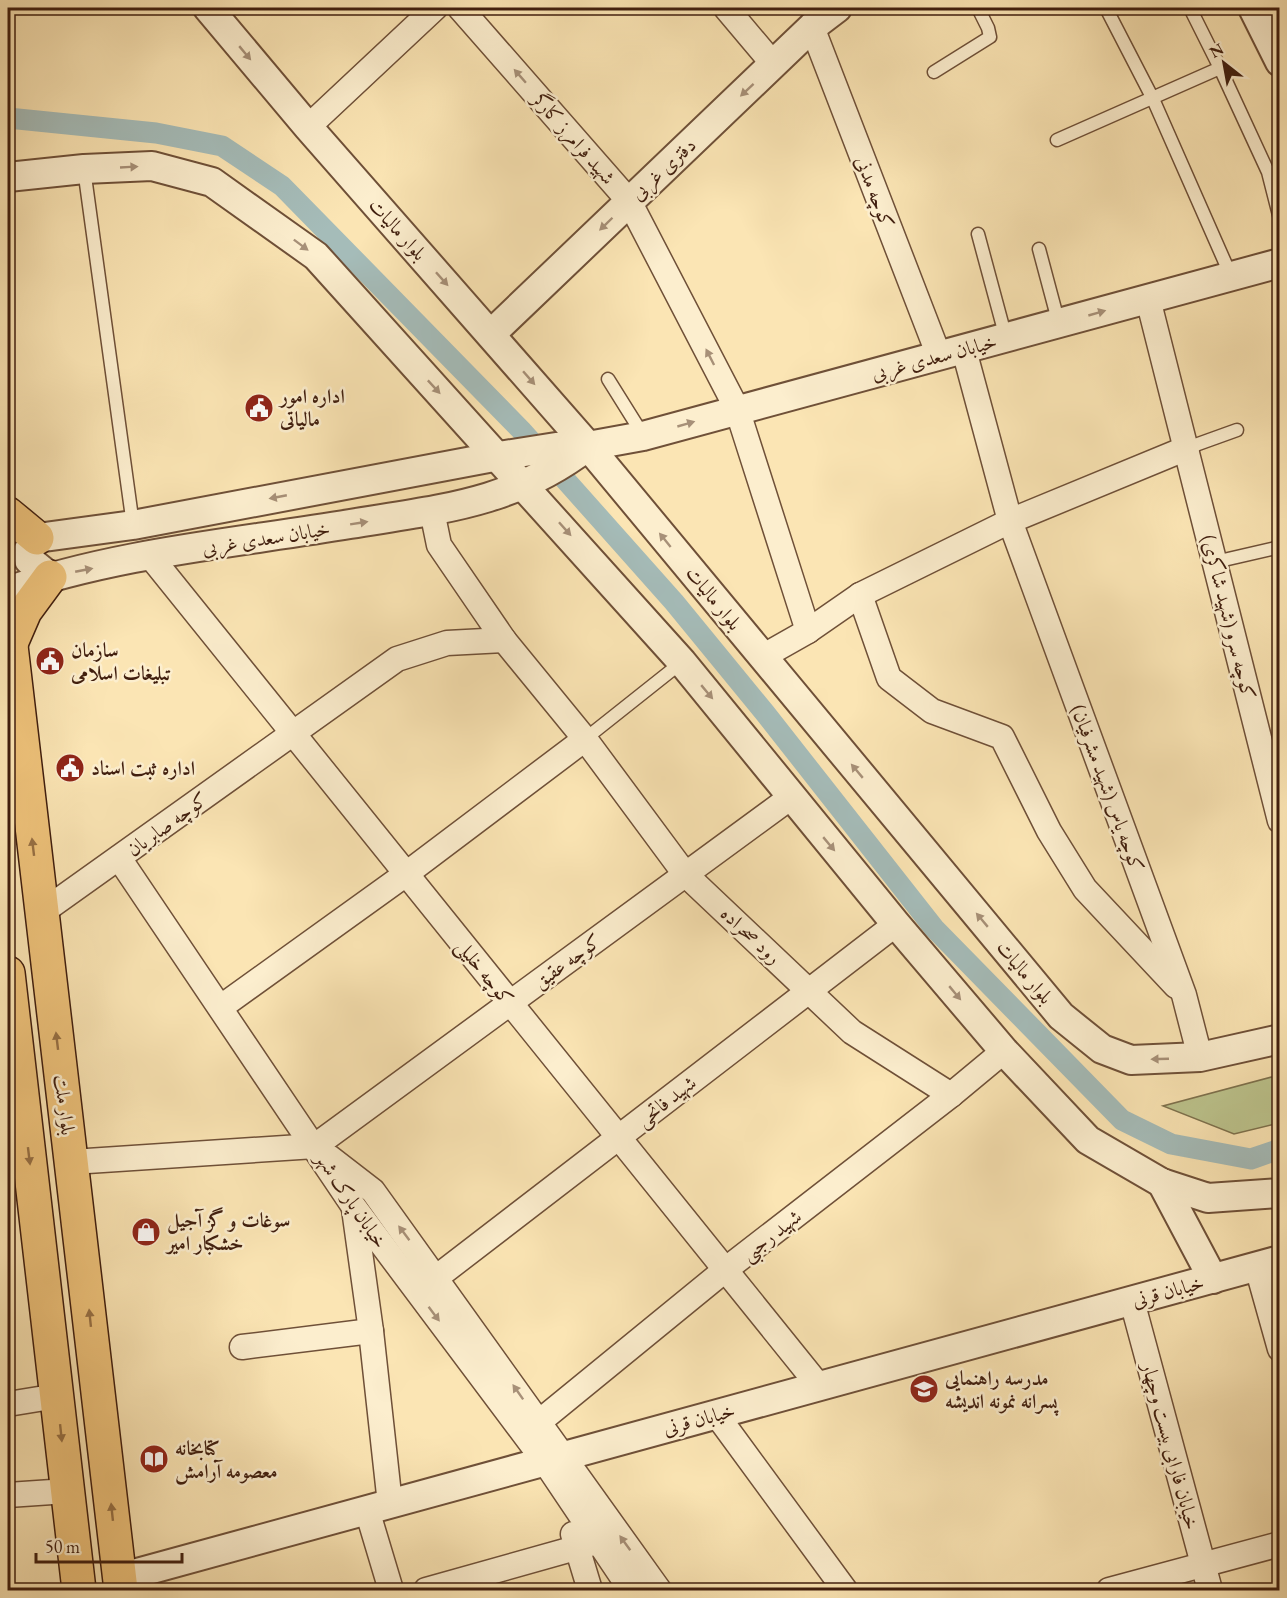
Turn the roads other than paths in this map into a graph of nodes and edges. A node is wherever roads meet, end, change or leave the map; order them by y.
1 (208, 8) edge
2 (435, 8) edge
3 (460, 8) edge
4 (726, 8) edge
5 (837, 8) edge
6 (978, 8) edge
7 (1106, 8) edge
8 (1190, 8) edge
9 (1252, 8) edge
10 (812, 27) junction
11 (1280, 62) edge
12 (774, 65) junction
13 (1220, 68) junction
14 (934, 72) dead end
15 (1153, 99) junction
16 (308, 127) junction
17 (1057, 140) dead end
18 (84, 169) junction
19 (8, 177) edge
20 (629, 201) junction
21 (1280, 219) edge
22 (978, 234) dead end
23 (1038, 249) dead end
24 (1280, 263) edge
25 (1231, 276) junction
26 (1148, 299) junction
27 (1059, 324) junction
28 (491, 334) junction
29 (1006, 338) junction
30 (952, 353) junction
31 (608, 379) dead end
32 (737, 409) junction
33 (462, 417) junction
34 (1237, 430) dead end
35 (644, 436) junction
36 (588, 446) junction
37 (1187, 448) junction
38 (509, 455) junction
39 (438, 467) junction
40 (547, 469) junction
41 (432, 511) junction
42 (8, 514) edge
43 (1010, 521) junction
44 (133, 525) junction
45 (37, 538) junction
46 (1280, 547) edge
47 (151, 557) junction
48 (1215, 562) junction
49 (50, 576) junction
50 (8, 591) edge
51 (860, 595) junction
52 (808, 631) junction
53 (8, 634) edge
54 (504, 640) junction
55 (762, 657) junction
56 (682, 662) junction
57 (293, 733) junction
58 (585, 739) junction
59 (790, 797) junction
60 (1280, 821) edge
61 (119, 858) junction
62 (406, 874) junction
63 (686, 874) junction
64 (41, 913) junction
65 (896, 924) junction
66 (8, 973) edge
67 (810, 990) junction
68 (1184, 995) junction
69 (510, 1003) junction
70 (220, 1007) junction
71 (1280, 1039) edge
72 (1004, 1051) junction
73 (1200, 1057) junction
74 (951, 1095) junction
75 (619, 1137) junction
76 (315, 1146) junction
77 (72, 1162) junction
78 (1162, 1182) junction
79 (1280, 1193) edge
80 (354, 1207) junction
81 (1268, 1264) edge
82 (725, 1270) junction
83 (437, 1277) junction
84 (1213, 1279) junction
85 (1132, 1301) junction
86 (371, 1330) junction
87 (242, 1347) dead end
88 (1280, 1349) edge
89 (819, 1386) junction
90 (57, 1396) junction
91 (8, 1404) edge
92 (716, 1414) junction
93 (539, 1422) junction
94 (554, 1459) junction
95 (67, 1491) junction
96 (8, 1495) edge
97 (378, 1507) junction
98 (1280, 1544) edge
99 (587, 1545) junction
100 (1203, 1566) junction
101 (120, 1584) edge
102 (79, 1590) edge
103 (391, 1590) edge
104 (426, 1590) edge
105 (590, 1590) edge
106 (631, 1590) edge
107 (659, 1590) edge
108 (845, 1590) edge
109 (1109, 1590) edge
110 (1210, 1590) edge

1 -> 16 street, بلوار مالیات
2 - 16 street
20 -> 3 street, شهید فرامرز کارگر
4 - 12 street
5 - 10 street, دفتری غربی
6 - 14 lane
7 - 15 lane
8 - 13 lane
9 - 11 street
10 - 12 street, دفتری غربی
10 - 30 street, کوچه مدنی
12 -> 20 street, دفتری غربی
13 - 15 lane
13 - 21 lane
15 - 17 lane
15 - 25 lane
16 -> 28 street, بلوار مالیات
18 - 19 street
18 -> 33 street
18 - 44 lane
20 -> 28 street, دفتری غربی
32 -> 20 street, شهید فرامرز کارگر
22 - 29 lane
23 - 27 lane
24 - 25 street, خیابان سعدی غربی
25 - 26 street, خیابان سعدی غربی
27 -> 26 street, خیابان سعدی غربی
26 - 37 street, کوچه سرو (شهید شاکری)
27 - 29 street, خیابان سعدی غربی
28 -> 36 street, بلوار مالیات
29 - 30 street, خیابان سعدی غربی
30 - 32 street, خیابان سعدی غربی
30 - 43 street, کوچه مدنی
31 - 35 lane
35 -> 32 street, خیابان سعدی غربی
32 - 52 street, شهید فرامرز کارگر
33 - 38 street
33 - 39 street
34 - 37 lane
35 - 36 street, خیابان سعدی غربی
36 - 40 street
55 -> 36 street, بلوار مالیات
37 - 43 street
37 - 48 street, کوچه سرو (شهید شاکری)
38 - 39 street, خیابان سعدی غربی
38 - 40 street
38 - 40 street, خیابان سعدی غربی
39 -> 44 street, خیابان سعدی غربی
40 - 41 street, خیابان سعدی غربی
40 -> 56 street
47 -> 41 street, خیابان سعدی غربی
41 - 54 street, رود صحراده
42 - 45 main road
43 - 51 street
43 - 68 street, کوچه یاس (شهید مشرفیان)
44 - 45 street, خیابان سعدی غربی
45 - 49 street
46 - 48 lane
49 -> 47 street, خیابان سعدی غربی
47 - 57 street, کوچه خلیلی
48 - 60 street, کوچه سرو (شهید شاکری)
49 - 50 street, خیابان سعدی غربی
49 - 53 main road
51 - 52 street
51 - 68 street
52 - 55 street
64 -> 53 main road, بلوار ملت
54 - 57 street, کوچه صابریان
54 - 58 street, رود صحراده
73 -> 55 street, بلوار مالیات
56 - 58 lane
56 -> 59 street
57 - 61 street, کوچه صابریان
57 - 62 street, کوچه خلیلی
58 - 62 street
58 - 63 street, رود صحراده
59 - 63 street, کوچه عقیق
59 -> 65 street
61 - 64 street, کوچه صابریان
61 - 70 street
62 - 69 street, کوچه خلیلی
62 - 70 street
63 - 67 street, رود صحراده
63 - 69 street, کوچه عقیق
77 -> 64 main road, بلوار ملت
65 - 67 street, شهید فاتحی
65 -> 72 street
66 -> 90 main road
67 - 74 street, رود صحراده
67 - 75 street, شهید فاتحی
68 - 73 street, کوچه یاس (شهید مشرفیان)
69 - 75 street, کوچه خلیلی
69 - 76 street, کوچه عقیق
70 - 76 street
71 - 73 street, بلوار مالیات
72 - 74 street, شهید رجبی
72 - 78 street
74 - 82 street, شهید رجبی
75 - 82 street, کوچه خلیلی
75 - 83 street, شهید فاتحی
76 - 77 street
76 - 80 street, خیابان پارک شهر
83 -> 76 street, خیابان پارک شهر
101 -> 77 main road, بلوار ملت
78 - 79 street
78 - 84 street
80 - 86 street
80 -> 94 street, خیابان پارک شهر
81 - 84 street, خیابان قرنی
81 - 88 street
82 - 89 street, کوچه خلیلی
82 - 93 street, شهید رجبی
93 -> 83 street, خیابان پارک شهر
84 - 85 street, خیابان قرنی
85 - 89 street, خیابان قرنی
85 - 100 street, خیابان فارابی بیست وچهار
86 - 87 street
86 - 97 street
89 - 92 street, خیابان قرنی
90 - 91 street
90 -> 95 main road
92 - 94 street, خیابان قرنی
92 - 108 street
93 - 94 street, خیابان پارک شهر
94 - 97 street, خیابان قرنی
94 - 99 street
107 -> 94 street, خیابان پارک شهر
95 - 96 street
95 - 102 main road
97 - 101 street, خیابان قرنی
97 - 103 street
98 - 100 street
99 - 104 street
99 - 105 street
99 - 106 street
100 - 109 street
100 - 110 street, خیابان فارابی بیست وچهار

